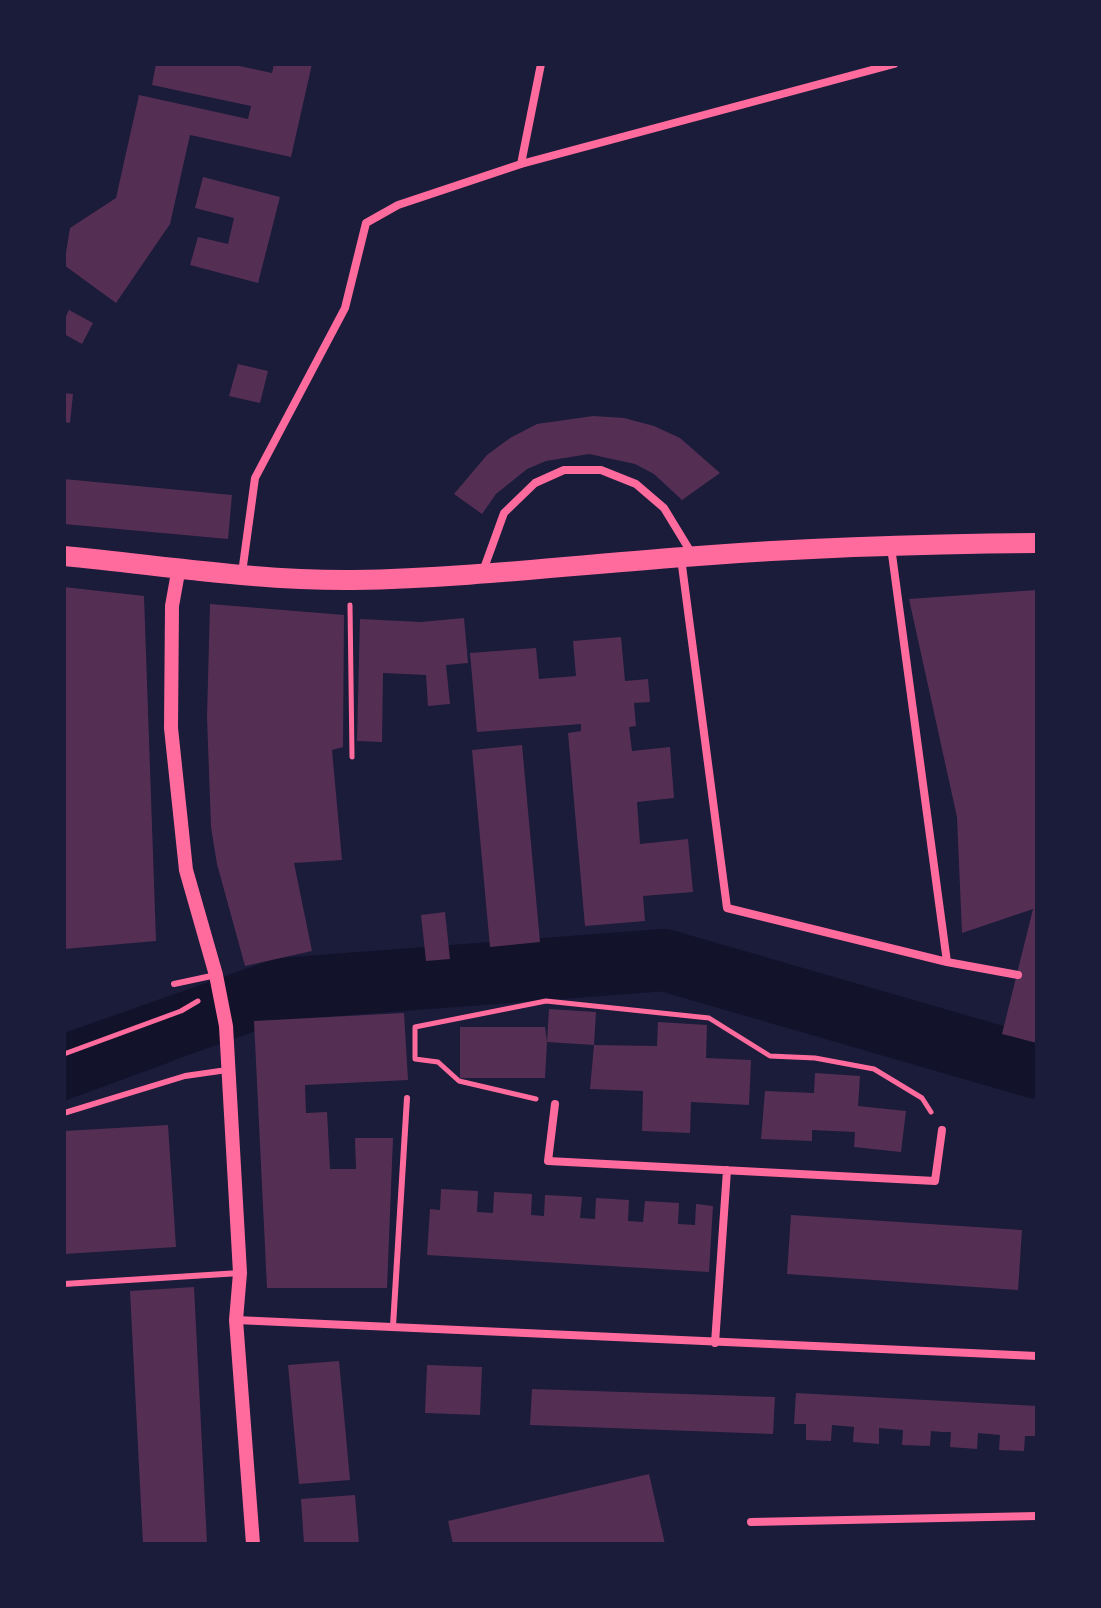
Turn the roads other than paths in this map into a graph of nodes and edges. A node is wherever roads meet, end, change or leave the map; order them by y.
1 (541, 64) edge
2 (894, 64) edge
3 (521, 164) junction
4 (1037, 543) edge
5 (891, 544) junction
6 (64, 556) edge
7 (687, 557) junction
8 (179, 567) junction
9 (242, 574) junction
10 (481, 576) junction
11 (947, 962) junction
12 (1018, 975) dead end
13 (174, 984) dead end
14 (219, 987) junction
15 (227, 1070) junction
16 (407, 1098) dead end
17 (555, 1104) road end
18 (64, 1113) edge
19 (942, 1130) road end
20 (727, 1170) junction
21 (240, 1273) junction
22 (64, 1284) edge
23 (236, 1320) junction
24 (393, 1326) junction
25 (715, 1343) junction
26 (1037, 1356) edge
27 (1037, 1516) edge
28 (751, 1522) dead end
29 (253, 1544) edge

1 - 3 street
2 - 3 street
3 - 9 street
4 - 5 main road
5 - 7 main road
5 - 11 street
6 - 8 main road
7 - 10 main road
7 - 10 street
7 - 11 street
8 - 9 main road
8 - 14 street
9 - 10 main road
11 - 12 street
13 - 14 lane
14 - 15 street
15 - 18 lane
15 - 21 street
16 - 24 lane
17 - 20 street
19 - 20 street
20 - 25 street
21 - 22 lane
21 - 23 street
23 - 24 street
23 - 29 street
24 - 25 street
25 - 26 street
27 - 28 street

